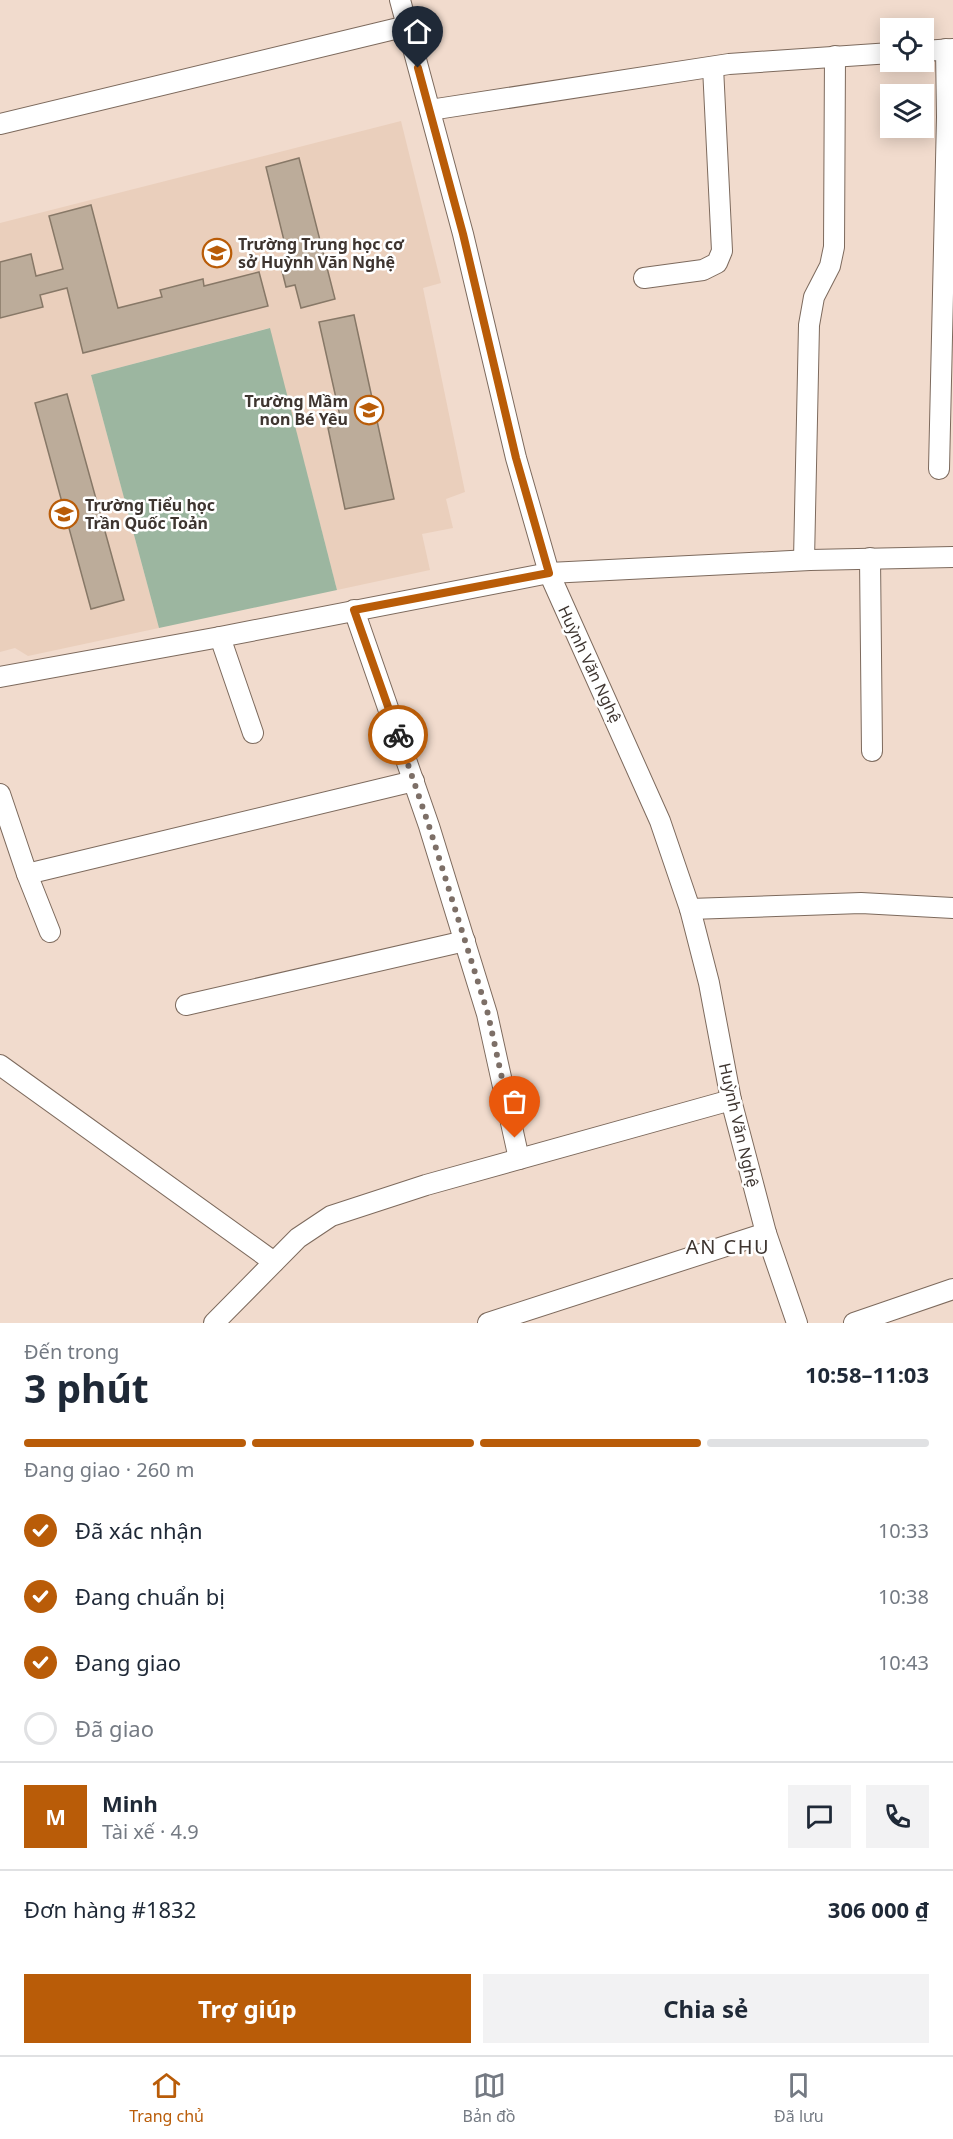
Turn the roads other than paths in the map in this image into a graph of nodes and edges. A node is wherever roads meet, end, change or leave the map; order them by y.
1 (400, 0) edge
2 (407, 26) junction
3 (950, 49) edge
4 (934, 50) edge
5 (880, 54) edge
6 (835, 56) junction
7 (713, 66) junction
8 (430, 110) junction
9 (0, 124) edge
10 (644, 278) dead end
11 (939, 469) dead end
12 (953, 556) edge
13 (870, 558) junction
14 (804, 560) junction
15 (549, 573) junction
16 (354, 610) junction
17 (220, 637) junction
18 (0, 677) edge
19 (253, 734) dead end
20 (872, 751) dead end
21 (414, 781) junction
22 (0, 794) edge
23 (27, 874) junction
24 (953, 908) edge
25 (690, 909) junction
26 (50, 932) dead end
27 (465, 941) junction
28 (186, 1005) dead end
29 (0, 1065) edge
30 (731, 1100) junction
31 (519, 1159) junction
32 (766, 1233) junction
33 (274, 1262) junction
34 (953, 1289) edge
35 (214, 1323) edge
36 (488, 1323) edge
37 (797, 1323) edge
38 (854, 1323) edge

1 - 2 street, Huỳnh Văn Nghệ
2 - 8 street, Huỳnh Văn Nghệ
2 - 9 street
3 - 4 street
3 - 11 street
5 - 6 street
6 - 7 street
6 - 14 street
7 - 8 street
7 - 10 street
8 - 15 street, Huỳnh Văn Nghệ
12 - 13 street
13 - 14 street
13 - 20 street
14 - 15 street
15 - 16 street
15 - 25 street, Huỳnh Văn Nghệ
16 - 17 street
16 - 21 street
17 - 18 street
17 - 19 street
21 - 23 street
21 - 27 street
22 - 23 street
23 - 26 street
24 - 25 street
25 - 30 street, Huỳnh Văn Nghệ
27 - 28 street
27 - 31 street
29 - 33 street
30 - 31 street
30 - 32 street, Huỳnh Văn Nghệ
31 - 33 street
32 - 36 street
32 - 37 street, Huỳnh Văn Nghệ
33 - 35 street
34 - 38 street

